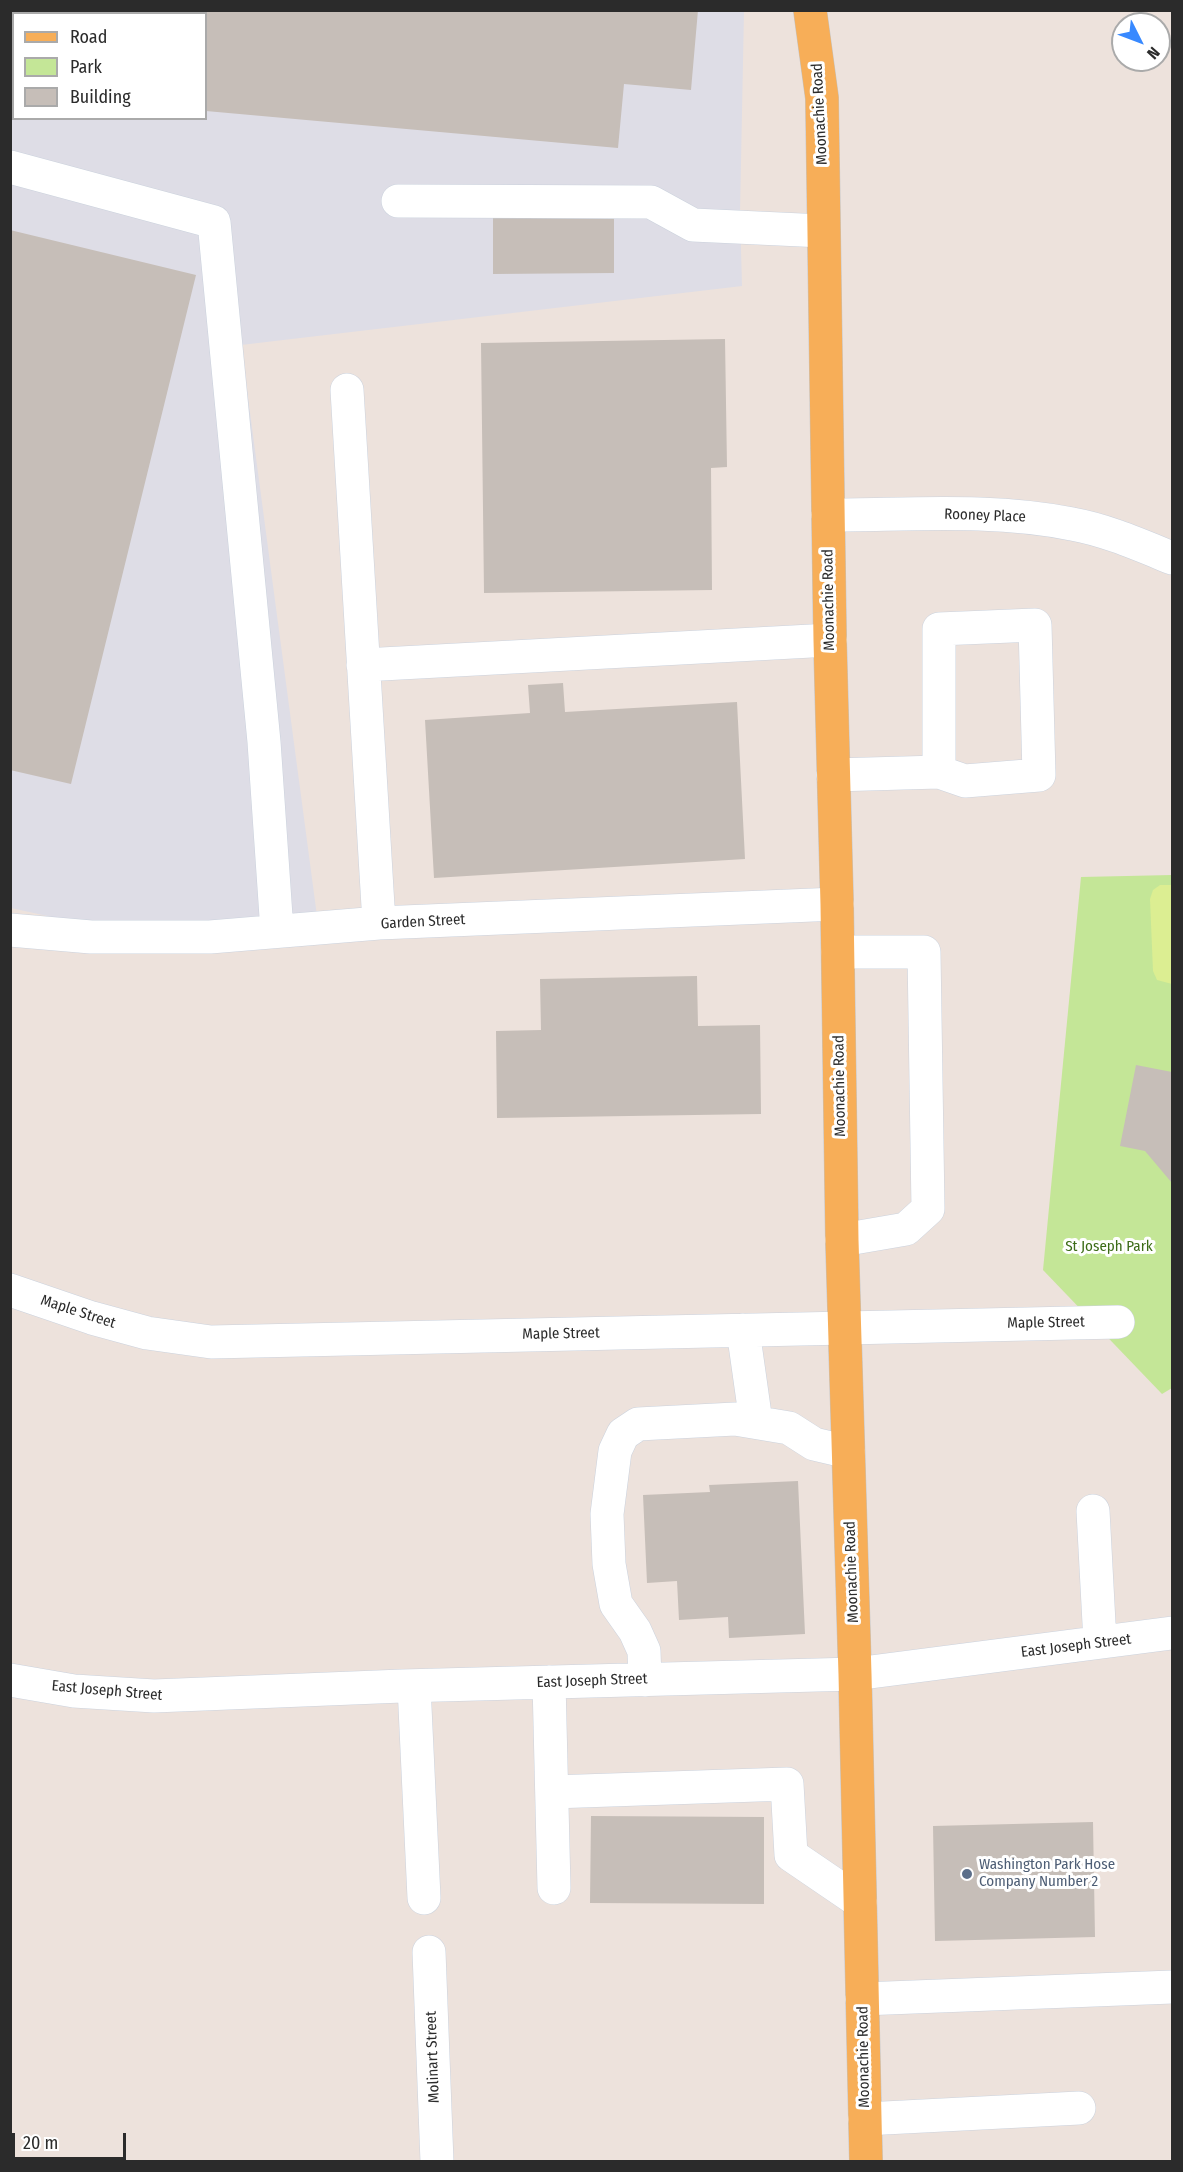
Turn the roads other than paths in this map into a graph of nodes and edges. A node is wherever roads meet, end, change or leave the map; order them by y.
1 (810, 10) edge
2 (10, 167) edge
3 (398, 201) dead end
4 (823, 231) junction
5 (347, 390) dead end
6 (828, 515) junction
7 (1173, 558) edge
8 (830, 640) junction
9 (363, 665) junction
10 (939, 772) junction
11 (833, 775) junction
12 (837, 904) junction
13 (379, 923) junction
14 (10, 930) edge
15 (277, 931) junction
16 (838, 952) junction
17 (843, 1240) junction
18 (10, 1290) edge
19 (1118, 1322) dead end
20 (844, 1328) junction
21 (743, 1330) junction
22 (756, 1422) junction
23 (848, 1452) junction
24 (1093, 1511) dead end
25 (1173, 1633) edge
26 (1100, 1642) junction
27 (855, 1674) junction
28 (10, 1680) edge
29 (645, 1680) junction
30 (549, 1682) junction
31 (414, 1686) junction
32 (552, 1792) junction
33 (554, 1888) dead end
34 (424, 1898) dead end
35 (860, 1902) junction
36 (429, 1952) dead end
37 (1173, 1987) edge
38 (862, 1999) junction
39 (1079, 2108) dead end
40 (865, 2119) junction
41 (437, 2162) edge
42 (866, 2162) edge

1 - 4 main road, Moonachie Road
2 - 15 street
3 - 4 street
4 - 6 main road, Moonachie Road
5 - 9 street
6 - 7 street, Rooney Place
6 - 8 main road, Moonachie Road
8 - 9 street
8 - 11 main road, Moonachie Road
9 - 13 street
10 - 10 street
10 - 11 street
11 - 12 main road, Moonachie Road
12 - 13 street, Garden Street
12 - 16 main road, Moonachie Road
13 - 15 street, Garden Street
14 - 15 street, Garden Street
16 - 17 main road, Moonachie Road
16 - 17 street
17 - 20 main road, Moonachie Road
18 - 21 street, Maple Street
19 - 20 street, Maple Street
20 - 21 street, Maple Street
20 - 23 main road, Moonachie Road
21 - 22 street
22 - 23 street
22 - 29 street
23 - 27 main road, Moonachie Road
24 - 26 street
25 - 26 street, East Joseph Street
26 - 27 street, East Joseph Street
27 - 29 street, East Joseph Street
27 - 35 main road, Moonachie Road
28 - 31 street, East Joseph Street
29 - 30 street, East Joseph Street
30 - 31 street, East Joseph Street
30 - 32 street
31 - 34 street
32 - 33 street
32 - 35 street
35 - 38 main road, Moonachie Road
36 - 41 street, Molinart Street
37 - 38 street
38 - 40 main road, Moonachie Road
39 - 40 street
40 - 42 main road, Moonachie Road

